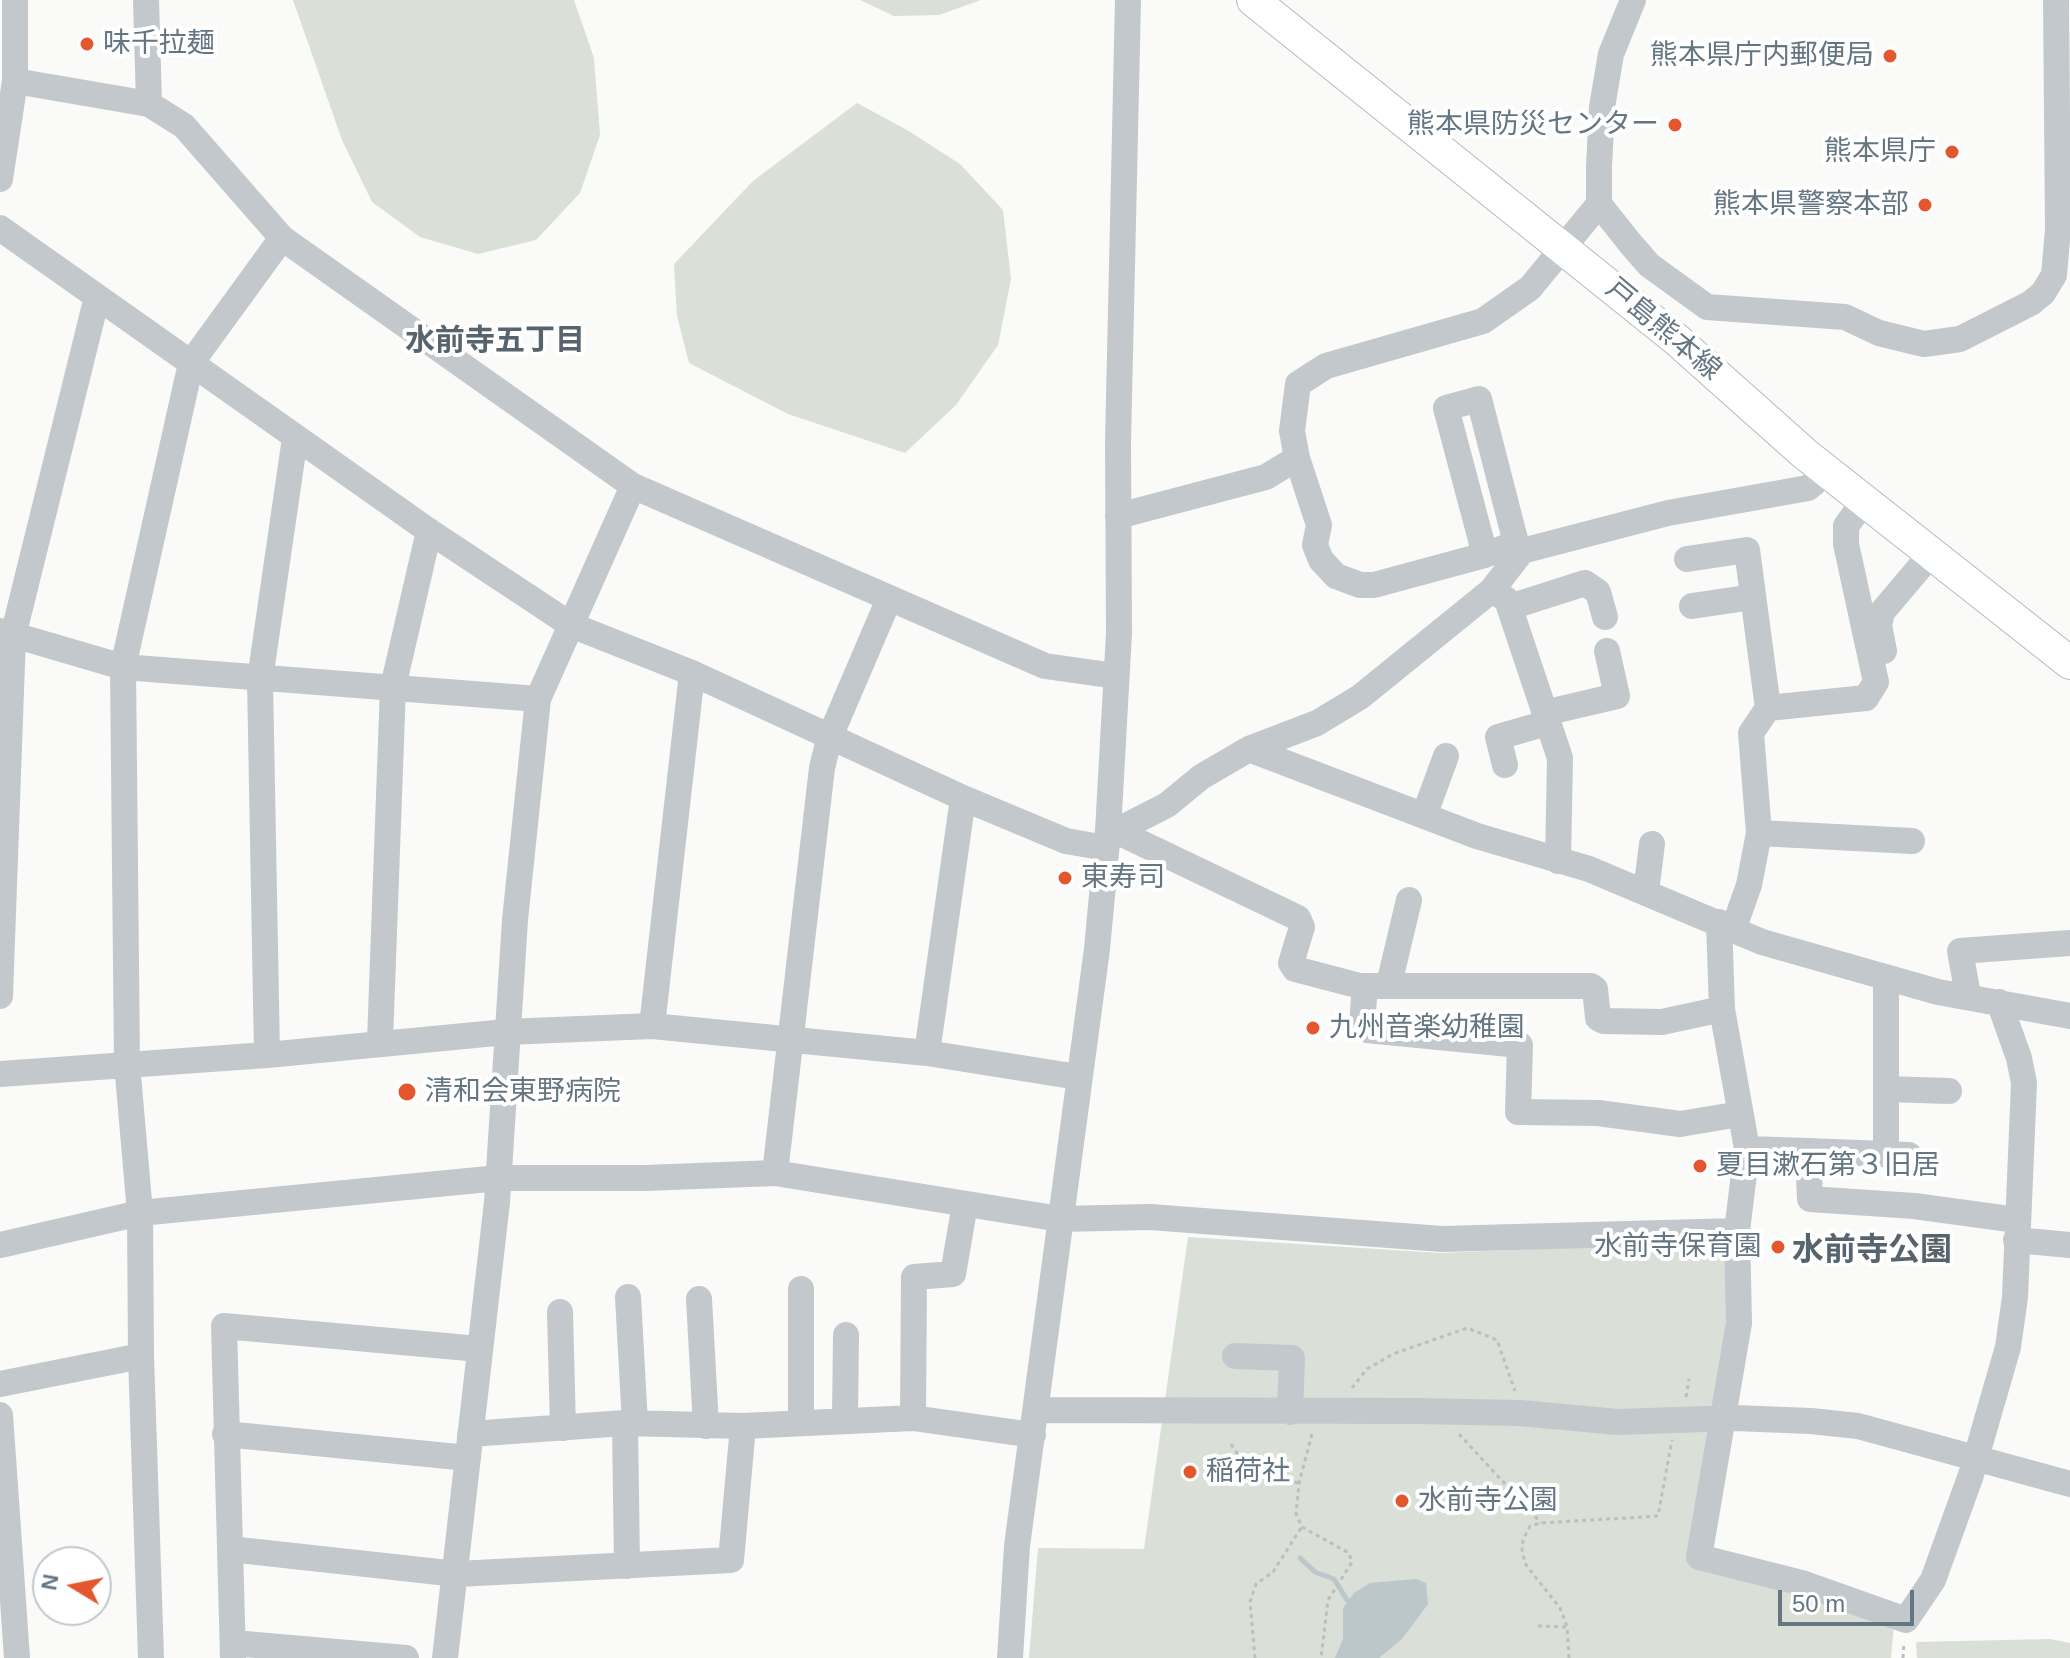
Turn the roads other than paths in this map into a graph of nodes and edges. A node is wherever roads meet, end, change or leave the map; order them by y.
1 (15, 0) edge
2 (146, 0) edge
3 (1128, 0) edge
4 (1253, 0) edge
5 (1633, 0) edge
6 (2056, 0) edge
7 (8, 47) edge
8 (15, 81) junction
9 (149, 104) junction
10 (0, 179) edge
11 (1599, 204) junction
12 (0, 228) edge
13 (2064, 229) edge
14 (282, 238) junction
15 (1562, 248) junction
16 (97, 297) junction
17 (191, 363) junction
18 (295, 438) junction
19 (1297, 458) junction
20 (1827, 472) junction
21 (633, 486) junction
22 (1865, 500) junction
23 (1118, 516) junction
24 (429, 531) junction
25 (1932, 553) junction
26 (1485, 555) junction
27 (1687, 559) dead end
28 (1753, 597) junction
29 (889, 599) junction
30 (1501, 599) junction
31 (1692, 606) dead end
32 (1605, 617) dead end
33 (571, 625) junction
34 (7, 634) edge
35 (1607, 651) dead end
36 (2070, 663) edge
37 (123, 667) junction
38 (692, 673) junction
39 (1116, 676) junction
40 (1892, 676) dead end
41 (260, 679) junction
42 (393, 687) junction
43 (538, 699) junction
44 (1768, 708) junction
45 (1545, 718) junction
46 (829, 739) junction
47 (1249, 749) junction
48 (1446, 756) dead end
49 (1505, 765) dead end
50 (963, 798) junction
51 (1424, 816) junction
52 (1759, 833) junction
53 (1110, 837) junction
54 (1912, 841) dead end
55 (1652, 844) dead end
56 (1558, 861) junction
57 (1646, 892) junction
58 (1409, 900) dead end
59 (1726, 926) junction
60 (2070, 943) edge
61 (1886, 978) junction
62 (1377, 985) junction
63 (1968, 995) junction
64 (0, 996) edge
65 (1999, 1002) junction
66 (1722, 1009) junction
67 (2070, 1016) edge
68 (652, 1026) junction
69 (506, 1032) junction
70 (788, 1038) junction
71 (380, 1041) junction
72 (927, 1053) junction
73 (267, 1055) junction
74 (127, 1063) junction
75 (0, 1074) edge
76 (1078, 1077) junction
77 (1886, 1089) junction
78 (1949, 1091) dead end
79 (1740, 1114) junction
80 (1747, 1149) junction
81 (1808, 1151) junction
82 (775, 1173) junction
83 (499, 1178) junction
84 (965, 1204) junction
85 (140, 1213) junction
86 (1060, 1219) junction
87 (2017, 1230) junction
88 (1737, 1231) junction
89 (0, 1245) edge
90 (2070, 1245) edge
91 (801, 1289) dead end
92 (628, 1297) dead end
93 (699, 1299) dead end
94 (560, 1312) dead end
95 (846, 1335) dead end
96 (479, 1349) junction
97 (141, 1356) junction
98 (1235, 1356) dead end
99 (0, 1384) edge
100 (1290, 1412) junction
101 (0, 1415) edge
102 (913, 1418) junction
103 (1726, 1419) junction
104 (845, 1420) junction
105 (801, 1421) junction
106 (1035, 1422) junction
107 (630, 1424) junction
108 (706, 1426) junction
109 (743, 1426) junction
110 (563, 1428) junction
111 (225, 1434) junction
112 (469, 1446) junction
113 (1975, 1457) junction
114 (2070, 1484) edge
115 (230, 1549) junction
116 (627, 1566) junction
117 (457, 1574) junction
118 (233, 1650) edge
119 (17, 1658) edge
120 (151, 1658) edge
121 (406, 1658) edge
122 (445, 1658) edge
123 (1010, 1658) edge

1 - 7 street
2 - 9 street
3 - 23 street
4 - 15 main road, 戸島熊本線
5 - 11 street
6 - 13 street
7 - 8 street
8 - 9 street
8 - 10 street
9 - 14 street
11 - 13 street
11 - 15 street
12 - 16 street
14 - 17 street
14 - 21 street
15 - 19 street
15 - 20 main road, 戸島熊本線
16 - 17 street
16 - 34 street
17 - 18 street
17 - 37 street
18 - 24 street
18 - 41 street
19 - 23 street
19 - 26 street
20 - 22 main road, 戸島熊本線
20 - 30 street
21 - 29 street
21 - 33 street
22 - 25 main road, 戸島熊本線
22 - 44 street
23 - 39 street
24 - 33 street
24 - 42 street
25 - 36 main road, 戸島熊本線
25 - 40 street
26 - 26 street
27 - 28 street
28 - 31 street
28 - 44 street
29 - 39 street
29 - 46 street
30 - 32 street
30 - 45 street
30 - 47 street
33 - 38 street
33 - 43 street
34 - 37 street
34 - 64 street
35 - 45 street
37 - 41 street
37 - 74 street
38 - 46 street
38 - 68 street
39 - 53 street
41 - 42 street
41 - 73 street
42 - 43 street
42 - 71 street
43 - 69 street
44 - 52 street
45 - 49 street
45 - 56 street
46 - 50 street
46 - 70 street
47 - 51 street
47 - 53 street
48 - 51 street
50 - 53 street
50 - 72 street
51 - 56 street
52 - 54 street
52 - 59 street
53 - 62 street
53 - 76 street
55 - 57 street
56 - 57 street
57 - 59 street
58 - 62 street
59 - 61 street
59 - 66 street
60 - 63 street
61 - 63 street
61 - 77 street
62 - 66 street
62 - 79 street
63 - 65 street
65 - 67 street
65 - 87 street
66 - 79 street
68 - 69 street
68 - 70 street
69 - 71 street
69 - 83 street
70 - 72 street
70 - 82 street
71 - 73 street
72 - 76 street
73 - 74 street
74 - 75 street
74 - 85 street
76 - 86 street
77 - 78 street
77 - 81 street
79 - 80 street
80 - 81 street
80 - 88 street
81 - 87 street
82 - 83 street
82 - 84 street
83 - 85 street
83 - 96 street
84 - 86 street
84 - 102 street
85 - 89 street
85 - 97 street
86 - 88 street
86 - 106 street
87 - 90 street
87 - 113 street
88 - 103 street
91 - 105 street
92 - 107 street
93 - 108 street
94 - 110 street
95 - 104 street
96 - 111 street
96 - 112 street
97 - 99 street
97 - 120 street
98 - 100 street
100 - 103 street
100 - 106 street
101 - 119 street
102 - 104 street
102 - 106 street
103 - 113 street
103 - 113 street
104 - 105 street
105 - 109 street
106 - 123 street
107 - 108 street
107 - 110 street
107 - 116 street
108 - 109 street
109 - 116 street
110 - 112 street
111 - 112 street
111 - 115 street
112 - 117 street
113 - 114 street
115 - 117 street
115 - 118 street
116 - 117 street
117 - 122 street
118 - 121 street

